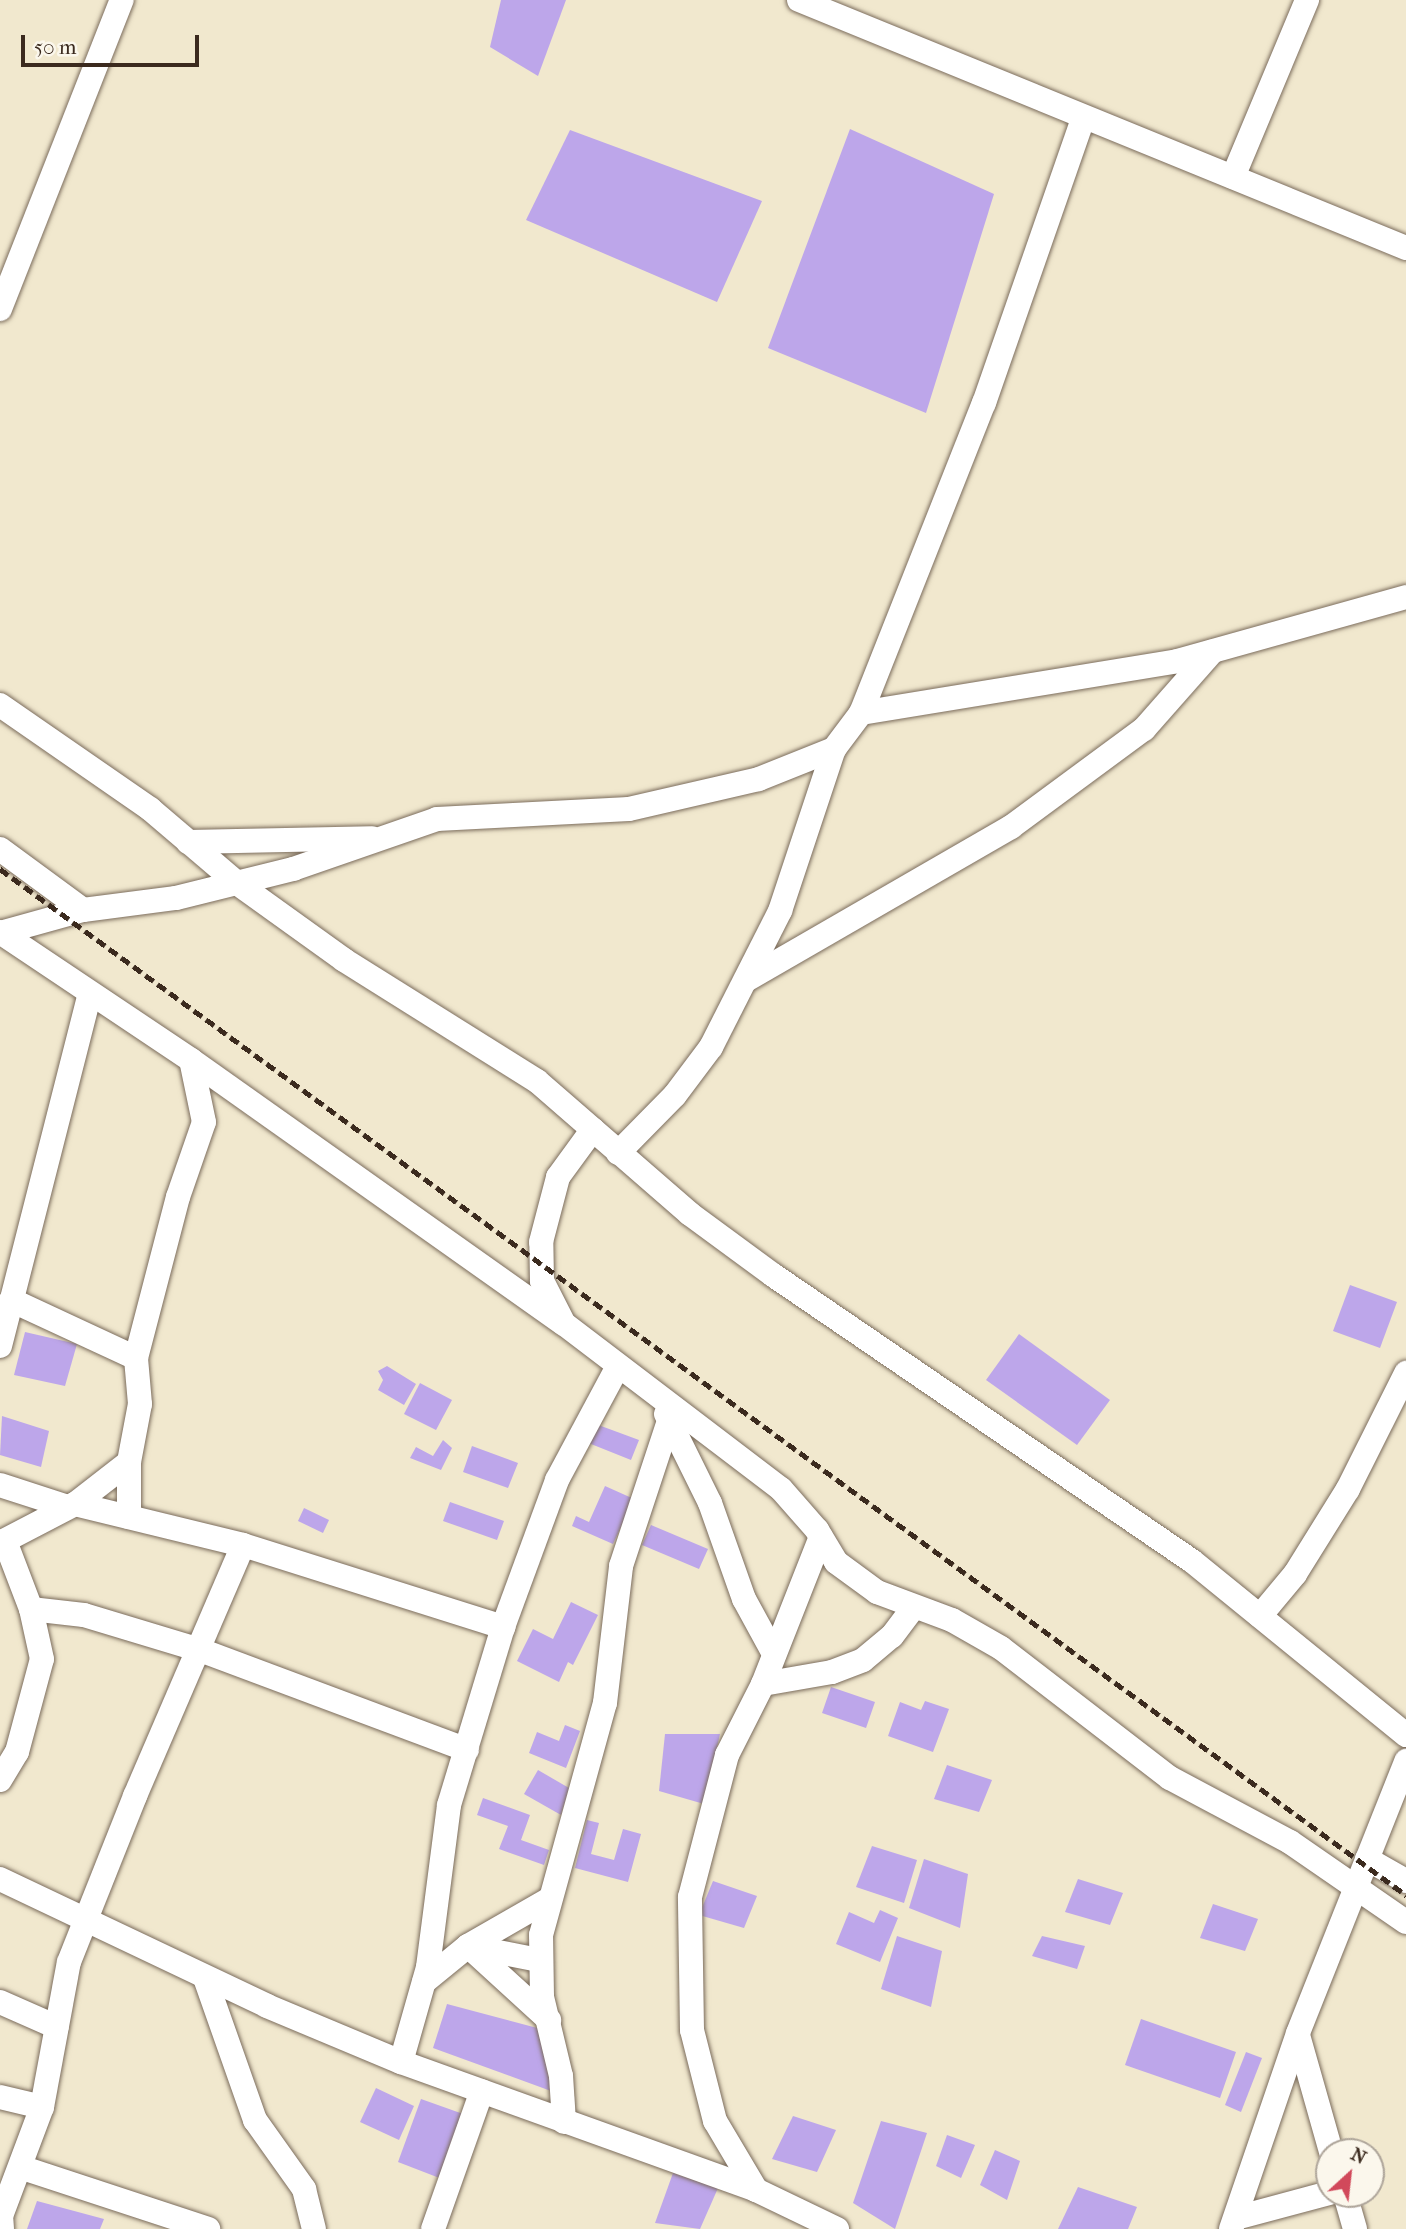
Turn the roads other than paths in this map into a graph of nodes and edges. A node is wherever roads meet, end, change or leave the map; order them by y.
1 (122, 0) edge
2 (799, 0) edge
3 (1307, 0) edge
4 (1083, 119) junction
5 (1233, 177) junction
6 (1406, 248) edge
7 (0, 309) edge
8 (1406, 597) edge
9 (1212, 652) junction
10 (0, 705) edge
11 (861, 713) junction
12 (834, 750) junction
13 (372, 838) junction
14 (188, 842) junction
15 (0, 849) edge
16 (237, 883) junction
17 (83, 910) junction
18 (0, 933) edge
19 (746, 979) junction
20 (90, 994) junction
21 (191, 1060) junction
22 (593, 1129) junction
23 (618, 1153) junction
24 (4, 1321) edge
25 (563, 1323) junction
26 (136, 1358) junction
27 (618, 1366) junction
28 (1406, 1373) edge
29 (666, 1414) junction
30 (129, 1462) junction
31 (0, 1485) edge
32 (72, 1505) junction
33 (128, 1517) junction
34 (821, 1537) junction
35 (7, 1539) edge
36 (243, 1545) junction
37 (913, 1608) junction
38 (32, 1609) junction
39 (1260, 1616) junction
40 (503, 1627) junction
41 (200, 1650) junction
42 (774, 1654) junction
43 (763, 1684) junction
44 (1406, 1735) edge
45 (467, 1750) junction
46 (1406, 1761) edge
47 (0, 1780) edge
48 (1367, 1859) junction
49 (0, 1879) edge
50 (1406, 1881) edge
51 (1356, 1886) junction
52 (548, 1900) junction
53 (85, 1920) junction
54 (1406, 1922) edge
55 (433, 1935) junction
56 (468, 1946) junction
57 (539, 1961) junction
58 (205, 1978) junction
59 (424, 1982) junction
60 (0, 2002) edge
61 (549, 2020) junction
62 (57, 2027) junction
63 (1298, 2033) junction
64 (401, 2062) junction
65 (482, 2091) junction
66 (0, 2097) edge
67 (42, 2107) junction
68 (564, 2122) junction
69 (1327, 2138) edge
70 (23, 2168) junction
71 (756, 2190) junction
72 (1315, 2197) edge
73 (1349, 2208) edge
74 (1234, 2223) edge
75 (832, 2227) edge
76 (2, 2229) edge
77 (208, 2229) edge
78 (314, 2229) edge
79 (433, 2229) edge
80 (1355, 2229) edge

1 - 7 street
2 - 4 street
3 - 5 street
4 - 5 street
4 - 11 street
5 - 6 street
8 - 9 street
9 - 11 street
9 - 19 street
10 - 14 street
11 - 12 street
12 - 13 street
12 - 19 street
13 - 14 street
13 - 16 street
14 - 16 street
15 - 17 street
16 - 17 street
16 - 22 street
17 - 18 street
18 - 20 street
19 - 23 street
20 - 21 street
20 - 24 street
21 - 25 street
21 - 26 street
22 - 23 street
22 - 25 street
23 - 39 street
24 - 26 street
25 - 27 street
26 - 30 street
27 - 29 street
27 - 40 street
28 - 39 street
29 - 34 street
29 - 42 street
29 - 52 street
30 - 32 street
30 - 33 street
31 - 32 street
31 - 35 street
32 - 33 street
32 - 35 street
33 - 36 street
34 - 37 street
34 - 42 street
35 - 38 street
36 - 40 street
36 - 41 street
37 - 43 street
37 - 51 street
38 - 41 street
38 - 47 street
39 - 44 street
40 - 45 street
41 - 45 street
41 - 53 street
42 - 43 street
43 - 71 street
45 - 55 street
46 - 48 street
48 - 50 street
48 - 51 street
49 - 53 street
51 - 54 street
51 - 63 street
52 - 56 street
52 - 57 street
53 - 58 street
53 - 62 street
55 - 56 street
55 - 59 street
56 - 57 street
56 - 59 street
56 - 61 street
57 - 61 street
58 - 64 street
58 - 78 street
59 - 64 street
60 - 62 street
61 - 68 street
62 - 67 street
63 - 69 street
63 - 74 street
64 - 65 street
65 - 68 street
65 - 79 street
66 - 67 street
67 - 70 street
68 - 71 street
70 - 76 street
70 - 77 street
71 - 75 street
72 - 74 street
73 - 80 street

